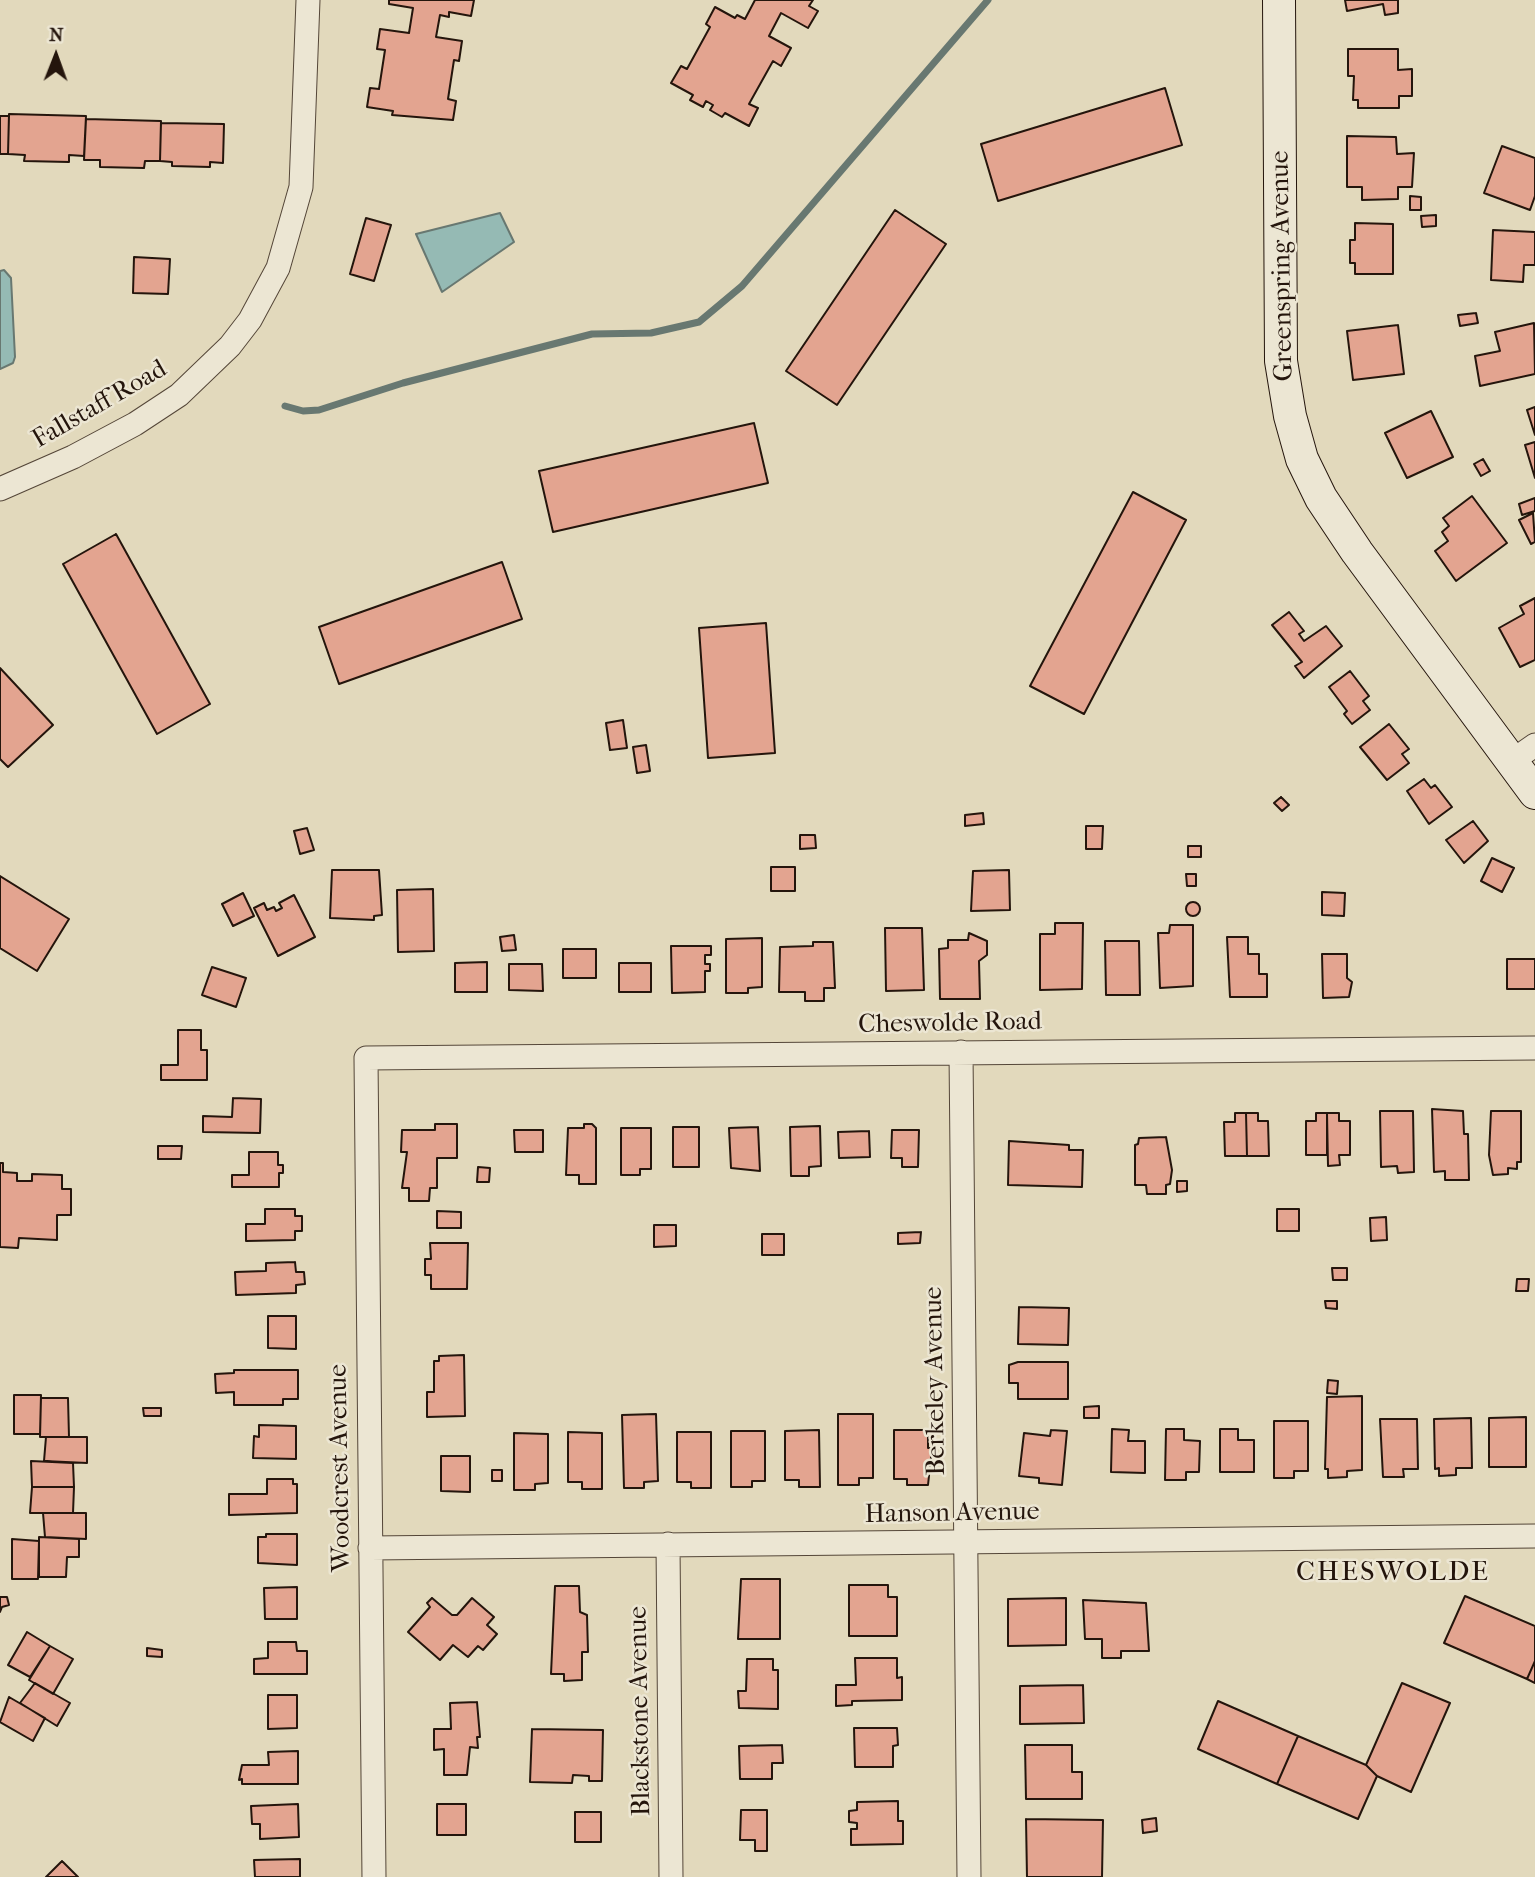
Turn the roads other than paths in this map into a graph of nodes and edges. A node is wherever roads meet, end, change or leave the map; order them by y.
1 (308, 0) edge
2 (1279, 0) edge
3 (0, 489) edge
4 (1523, 753) edge
5 (1535, 793) edge
6 (1535, 1048) edge
7 (961, 1052) junction
8 (366, 1058) joint
9 (1535, 1536) edge
10 (966, 1542) junction
11 (668, 1545) junction
12 (370, 1548) junction
13 (374, 1877) edge
14 (671, 1877) edge
15 (969, 1877) edge

1 - 3 street, Fallstaff Road
2 - 4 main road, Greenspring Avenue
4 - 5 main road, Greenspring Avenue
6 - 7 street, Cheswolde Road
7 - 8 street, Cheswolde Road
7 - 10 street, Berkeley Avenue
8 - 12 street, Woodcrest Avenue
9 - 10 street, Hanson Avenue
10 - 11 street, Hanson Avenue
10 - 15 street, Berkeley Avenue
11 - 12 street, Hanson Avenue
11 - 14 street, Blackstone Avenue
12 - 13 street, Woodcrest Avenue

